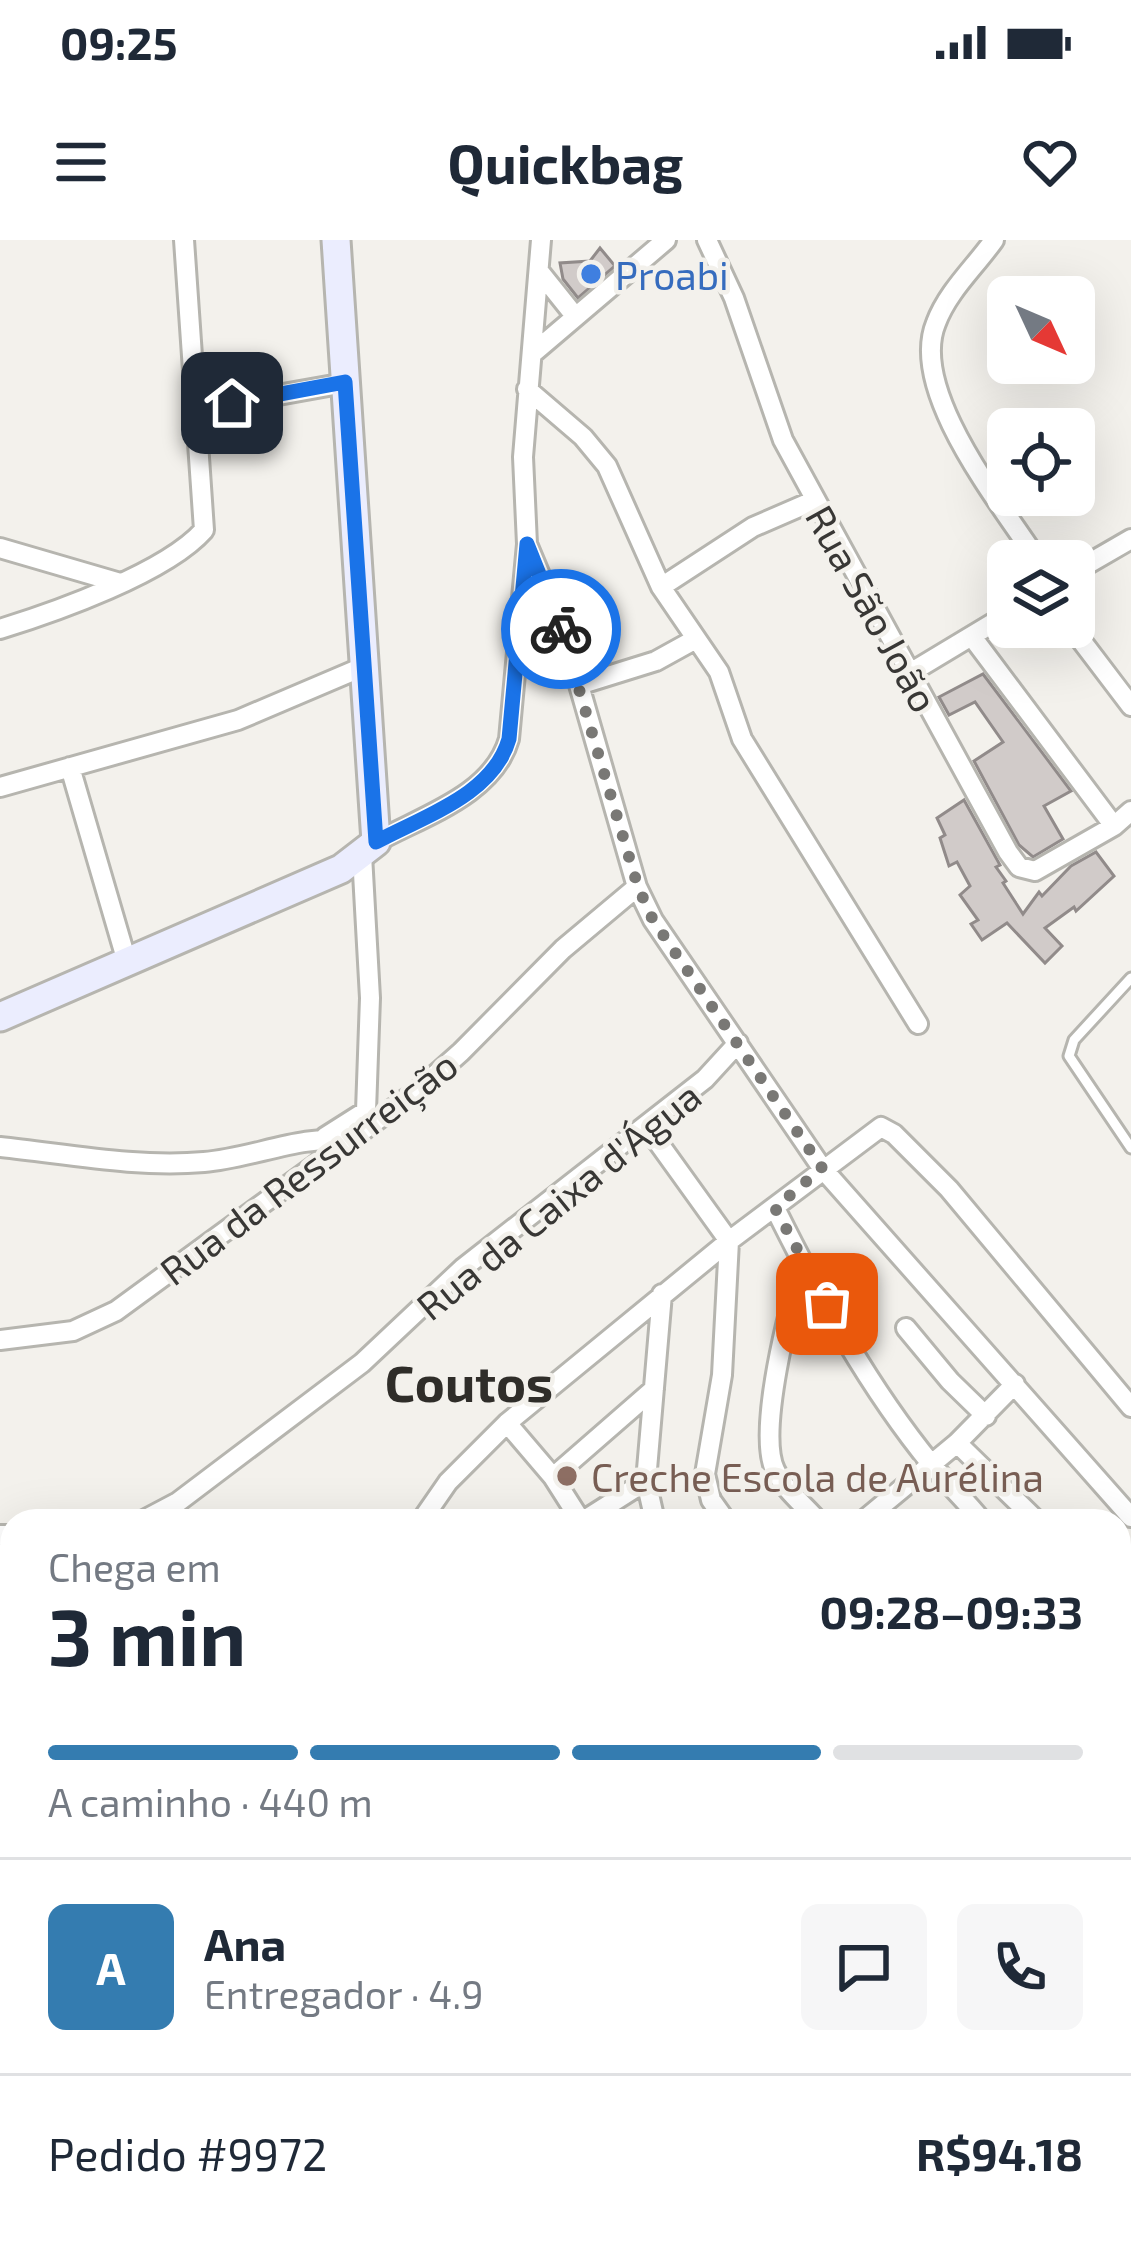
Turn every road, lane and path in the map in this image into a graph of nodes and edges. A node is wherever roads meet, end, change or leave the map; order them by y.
1 (184, 240) edge
2 (336, 240) edge
3 (541, 240) edge
4 (666, 240) edge
5 (707, 240) edge
6 (994, 240) edge
7 (539, 271) junction
8 (575, 316) junction
9 (532, 354) junction
10 (345, 382) junction
11 (527, 389) junction
12 (194, 410) junction
13 (813, 501) junction
14 (1024, 540) edge
15 (527, 544) junction
16 (0, 548) edge
17 (1127, 548) edge
18 (1095, 562) edge
19 (120, 583) junction
20 (662, 586) junction
21 (987, 628) edge
22 (0, 629) edge
23 (973, 638) junction
24 (694, 640) junction
25 (1087, 648) edge
26 (365, 666) junction
27 (910, 673) junction
28 (579, 685) junction
29 (1131, 706) edge
30 (70, 767) junction
31 (0, 787) edge
32 (1131, 811) edge
33 (1114, 826) junction
34 (369, 849) junction
35 (638, 887) junction
36 (127, 962) junction
37 (1131, 979) edge
38 (0, 1017) edge
39 (918, 1024) dead end
40 (738, 1043) junction
41 (647, 1127) junction
42 (325, 1137) junction
43 (351, 1141) junction
44 (0, 1147) edge
45 (1131, 1148) edge
46 (822, 1168) junction
47 (775, 1208) junction
48 (729, 1240) junction
49 (803, 1264) junction
50 (662, 1294) junction
51 (906, 1328) dead end
52 (0, 1340) edge
53 (1015, 1384) junction
54 (654, 1389) junction
55 (1131, 1407) edge
56 (986, 1416) junction
57 (507, 1423) junction
58 (957, 1443) junction
59 (931, 1464) junction
60 (554, 1477) junction
61 (646, 1481) junction
62 (165, 1509) edge
63 (429, 1509) edge
64 (574, 1509) edge
65 (601, 1509) edge
66 (652, 1509) edge
67 (717, 1509) edge
68 (807, 1509) edge
69 (877, 1509) edge
70 (971, 1509) edge
71 (1025, 1509) edge
72 (1124, 1509) edge

1 - 12 street
2 - 10 street
3 - 7 street
4 - 8 street
5 - 13 street, Rua São João
6 - 14 street
7 - 8 street
7 - 9 street
8 - 9 street
9 - 11 street
10 - 12 street
10 - 26 street
11 - 15 street
11 - 20 street
12 - 19 street
13 - 20 street
13 - 27 street, Rua São João
15 - 28 street
15 - 34 street
16 - 19 street
17 - 18 street
19 - 22 street
20 - 24 street
21 - 23 street
23 - 27 street
23 - 33 street
24 - 28 street
24 - 39 street
25 - 29 street
26 - 30 street
26 - 34 street
27 - 33 street, Rua São João
28 - 35 street
30 - 31 street
30 - 36 street
32 - 33 street, Rua São João
34 - 36 street
34 - 42 street
35 - 40 street
35 - 43 street, Rua da Ressurreição
36 - 38 street
37 - 45 lane
40 - 41 street, Rua da Caixa d'Água
40 - 46 street
41 - 48 street
41 - 62 street, Rua da Caixa d'Água
42 - 43 street
42 - 44 street
43 - 52 street, Rua da Ressurreição
46 - 47 street
46 - 53 street
46 - 55 street
47 - 48 street
47 - 49 street
48 - 50 street
48 - 67 street
49 - 59 street
49 - 68 street
50 - 54 street
50 - 57 street
51 - 56 street
53 - 56 street
53 - 72 street
54 - 60 street
54 - 61 street
56 - 58 street
57 - 60 street
57 - 63 street
58 - 59 street
58 - 71 street
59 - 69 street
59 - 70 street
60 - 64 street
61 - 65 street
61 - 66 street

